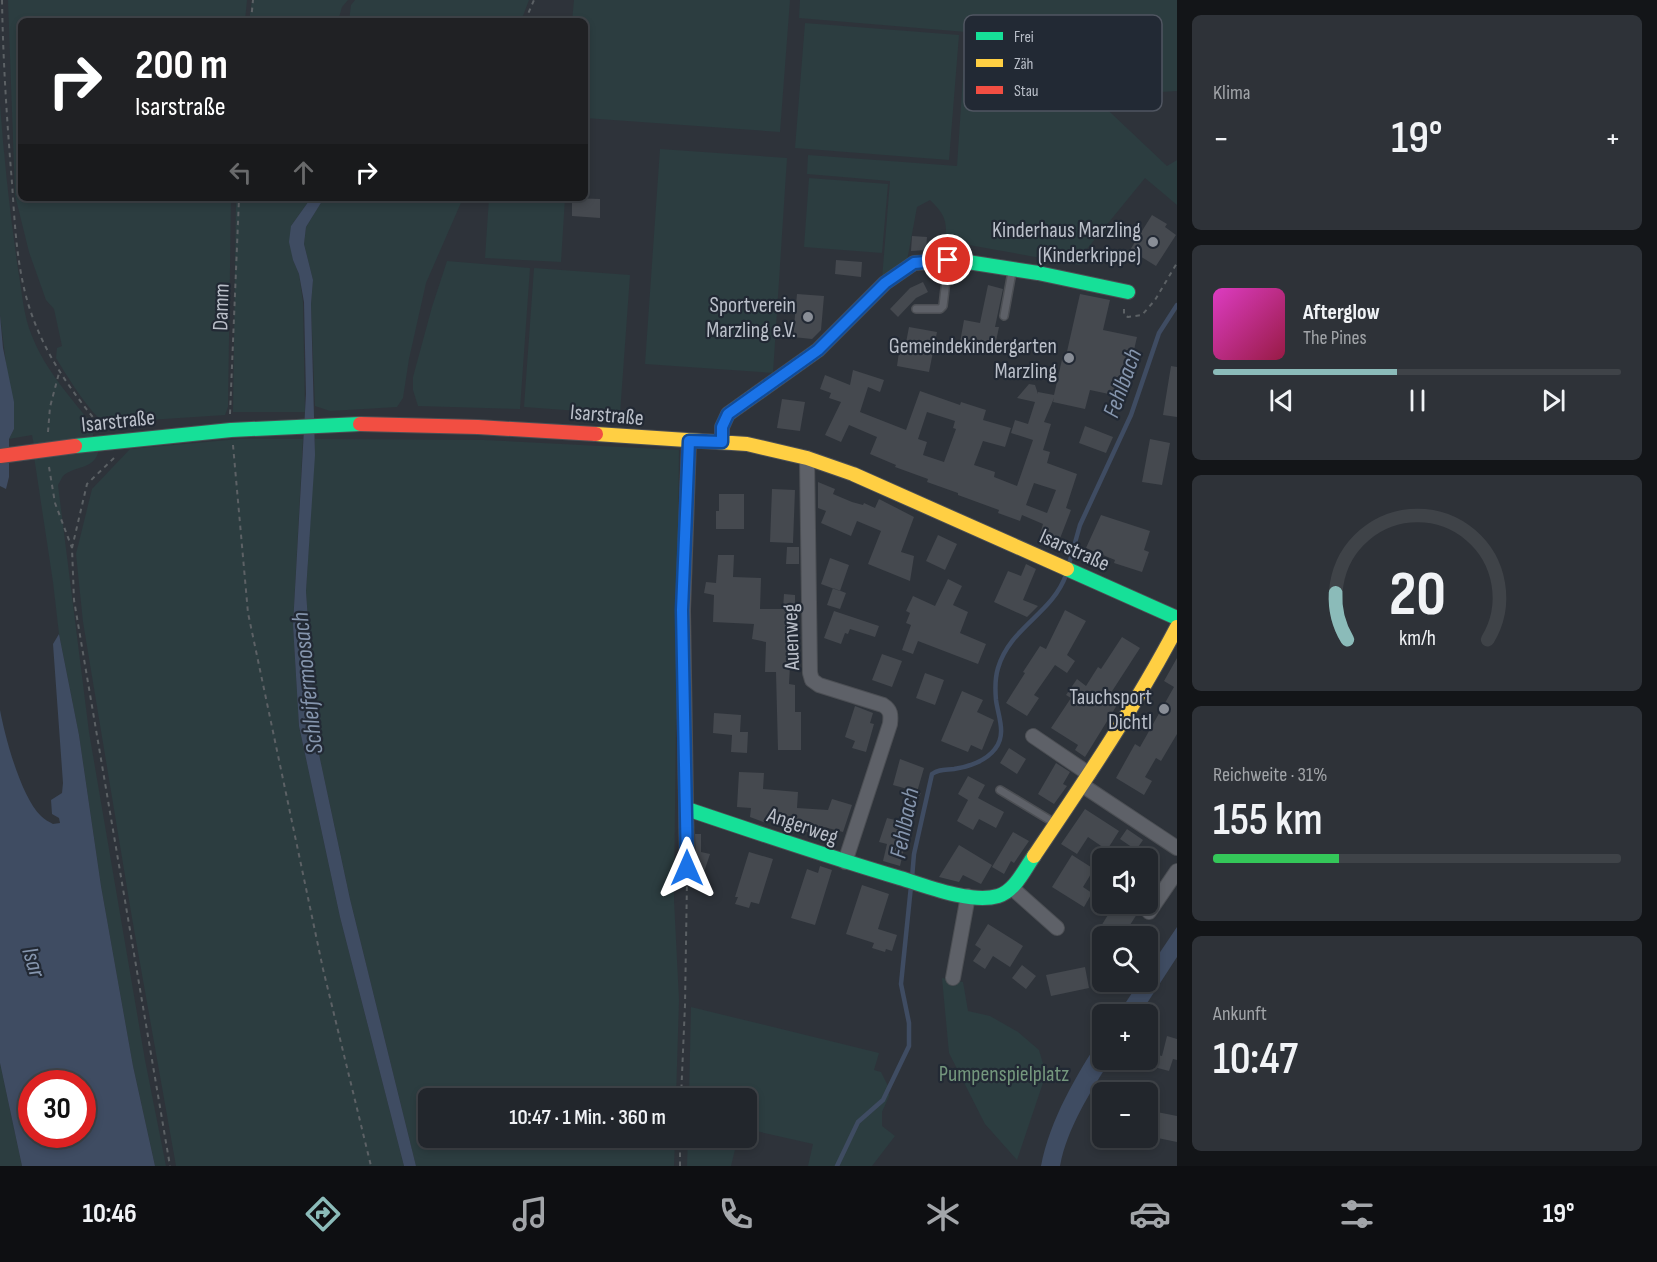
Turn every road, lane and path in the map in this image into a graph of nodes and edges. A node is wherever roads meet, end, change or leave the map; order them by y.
1 (2, 0) edge
2 (253, 0) edge
3 (534, 0) edge
4 (251, 18) edge
5 (526, 18) edge
6 (239, 201) edge
7 (948, 260) junction
8 (1177, 263) edge
9 (1013, 269) junction
10 (1128, 292) joint
11 (916, 309) dead end
12 (1004, 316) dead end
13 (230, 417) dead end
14 (232, 436) dead end
15 (126, 440) junction
16 (689, 441) junction
17 (722, 442) junction
18 (0, 456) edge
19 (807, 458) junction
20 (1176, 618) edge
21 (1034, 736) dead end
22 (1086, 779) junction
23 (1000, 790) dead end
24 (687, 809) junction
25 (1056, 823) junction
26 (1177, 848) edge
27 (845, 862) junction
28 (687, 868) joint
29 (1177, 871) edge
30 (1012, 888) junction
31 (968, 896) junction
32 (1158, 899) edge
33 (1057, 928) dead end
34 (952, 978) dead end
35 (681, 1088) edge
36 (680, 1148) edge
37 (170, 1166) edge
38 (371, 1166) edge
39 (680, 1166) edge

1 - 15 path
2 - 4 path
3 - 5 path
6 - 13 path, Damm
7 - 9 street
7 - 11 lane
7 - 17 street
8 - 10 path
9 - 10 street
9 - 12 lane
14 - 38 path
15 - 16 street, Isarstraße
15 - 18 street, Isarstraße, bridge
15 - 37 path
16 - 17 street, Isarstraße
16 - 24 street
17 - 19 street, Isarstraße
19 - 20 street, Isarstraße
19 - 27 street, Auenweg
20 - 22 street
21 - 22 street
22 - 25 street
22 - 26 street
23 - 25 lane
24 - 27 street, Angerweg
24 - 28 street
25 - 30 street
27 - 31 street, Angerweg
28 - 35 path
29 - 32 street
30 - 31 street, Angerweg
30 - 33 street
31 - 34 street
36 - 39 path

